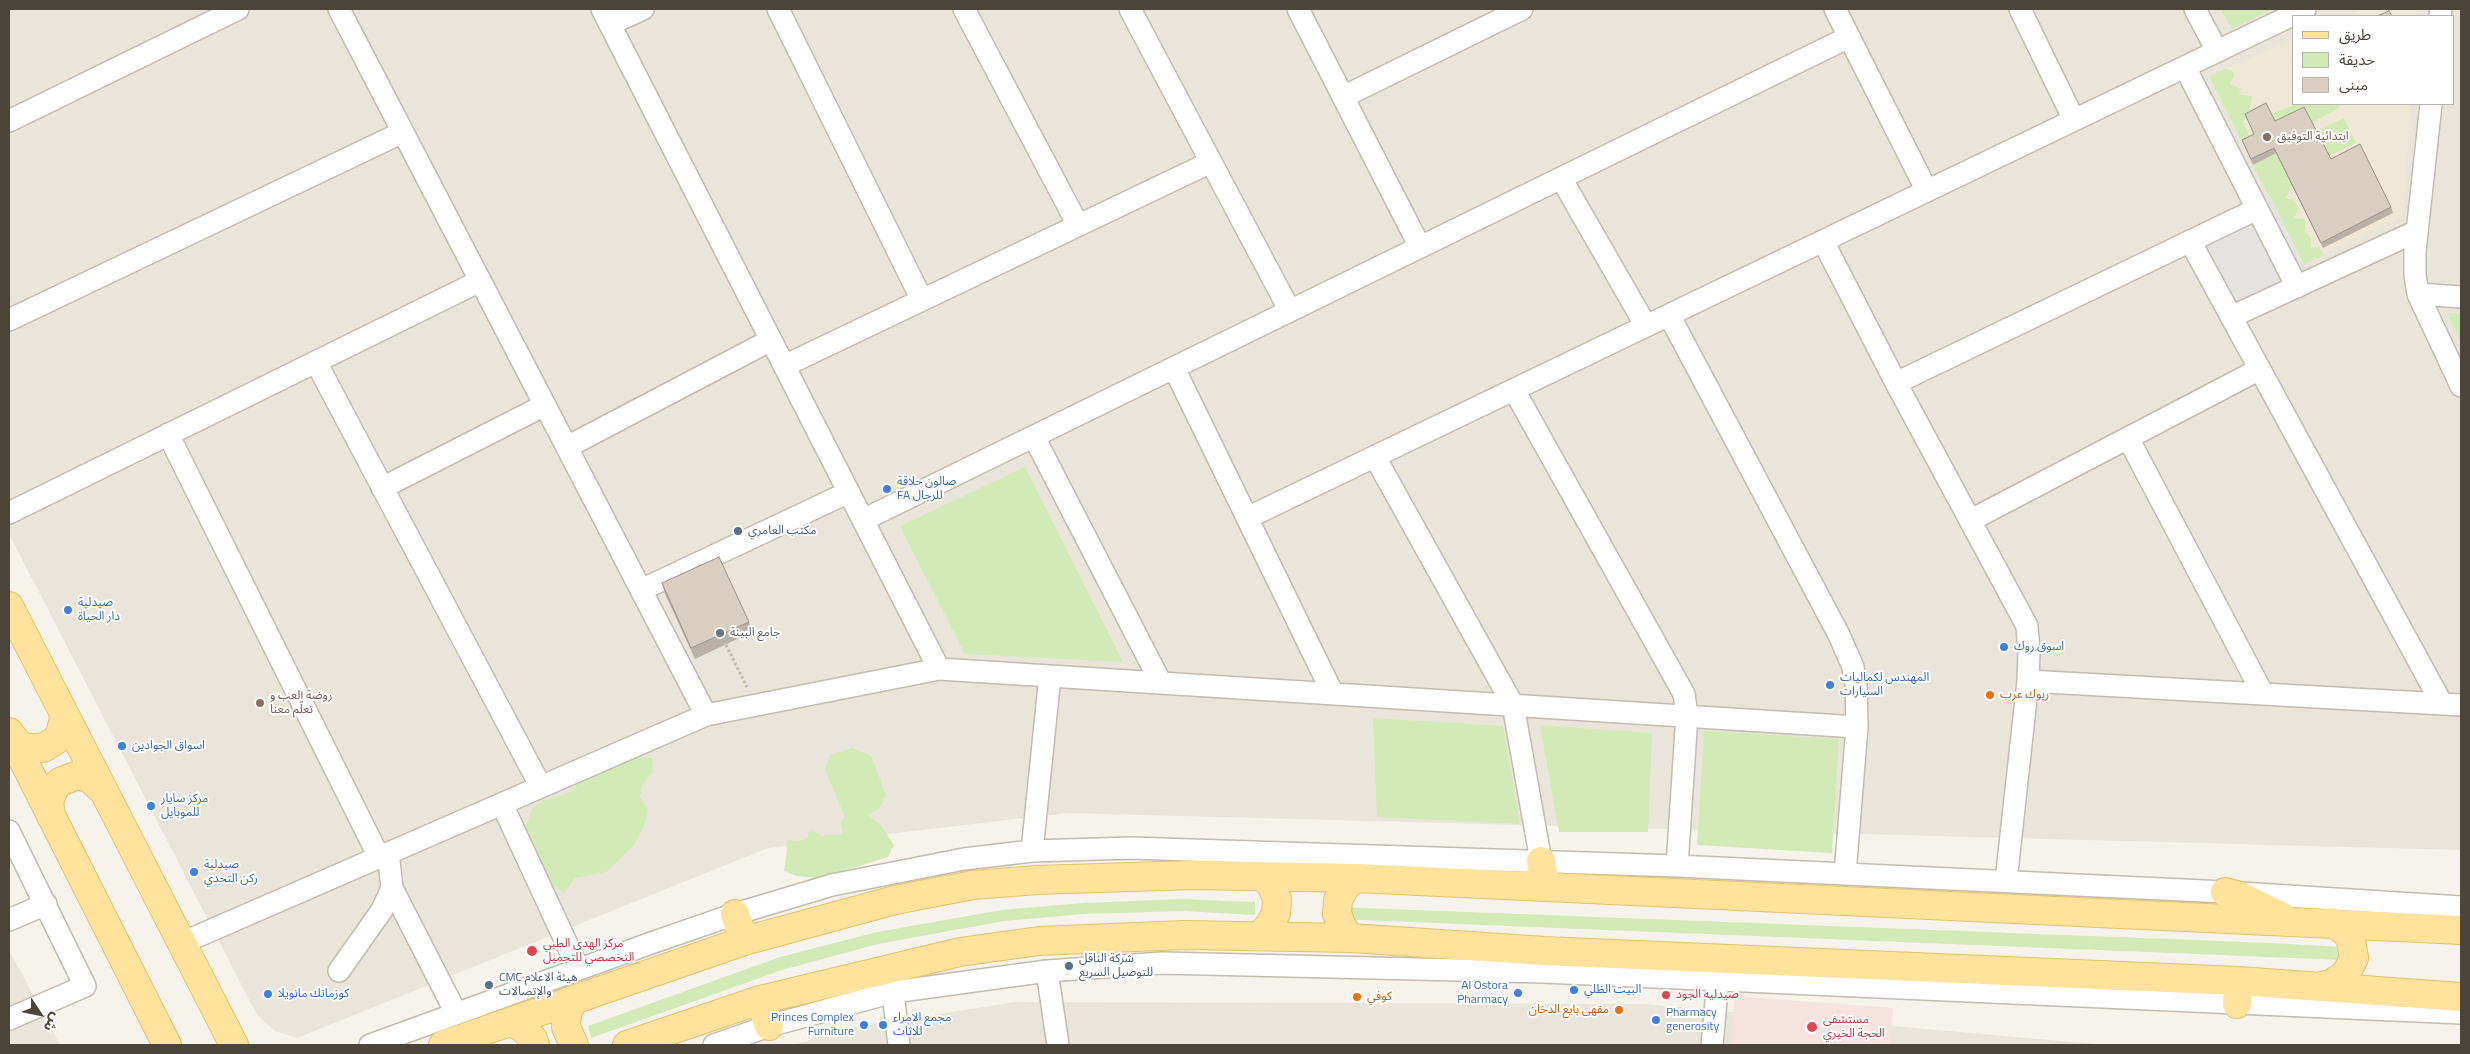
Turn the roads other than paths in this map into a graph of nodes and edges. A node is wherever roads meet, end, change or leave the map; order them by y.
1 (238, 9) edge
2 (339, 9) edge
3 (643, 9) edge
4 (778, 9) edge
5 (964, 9) edge
6 (1130, 9) edge
7 (1298, 9) edge
8 (1522, 9) edge
9 (1834, 9) edge
10 (2020, 9) edge
11 (2196, 9) edge
12 (2305, 9) edge
13 (2292, 15) edge
14 (2292, 15) edge
15 (606, 17) edge
16 (1849, 38) junction
17 (2217, 51) junction
18 (2185, 67) junction
19 (1343, 97) junction
20 (2431, 105) edge
21 (2074, 120) junction
22 (9, 121) edge
23 (403, 132) junction
24 (1211, 162) junction
25 (1561, 178) junction
26 (1927, 191) junction
27 (2257, 209) junction
28 (1078, 225) junction
29 (2417, 231) junction
30 (1823, 241) junction
31 (2190, 241) junction
32 (1420, 247) junction
33 (480, 280) junction
34 (2297, 287) junction
35 (2418, 294) junction
36 (2461, 297) edge
37 (922, 300) junction
38 (1290, 311) junction
39 (1669, 315) junction
40 (2231, 317) junction
41 (9, 320) edge
42 (1646, 326) junction
43 (771, 340) junction
44 (316, 362) junction
45 (784, 366) junction
46 (1174, 368) junction
47 (2260, 369) junction
48 (1896, 384) junction
49 (2461, 386) edge
50 (1514, 390) junction
51 (545, 405) junction
52 (168, 434) junction
53 (1034, 437) junction
54 (2128, 438) junction
55 (567, 447) junction
56 (1375, 457) junction
57 (382, 488) junction
58 (849, 492) junction
59 (9, 513) edge
60 (1247, 518) junction
61 (863, 520) junction
62 (1971, 520) junction
63 (641, 590) junction
64 (9, 606) edge
65 (939, 669) junction
66 (1050, 676) junction
67 (2028, 681) junction
68 (1161, 683) junction
69 (1333, 694) junction
70 (2263, 694) junction
71 (1513, 705) junction
72 (2451, 705) edge
73 (63, 712) junction
74 (706, 715) junction
75 (1687, 716) junction
76 (1857, 727) junction
77 (9, 733) edge
78 (541, 787) junction
79 (101, 788) junction
80 (502, 804) junction
81 (51, 816) junction
82 (9, 831) edge
83 (1032, 851) junction
84 (384, 855) junction
85 (1677, 866) junction
86 (1543, 874) junction
87 (1845, 874) junction
88 (1262, 876) junction
89 (1355, 878) junction
90 (2006, 881) junction
91 (392, 888) junction
92 (2224, 892) junction
93 (46, 904) junction
94 (2461, 907) edge
95 (735, 914) junction
96 (9, 920) edge
97 (2318, 922) junction
98 (2461, 930) edge
99 (1260, 935) junction
100 (1352, 938) junction
101 (744, 941) junction
102 (182, 943) junction
103 (1544, 962) junction
104 (578, 968) junction
105 (339, 971) dead end
106 (1047, 972) junction
107 (1718, 980) junction
108 (2322, 986) junction
109 (893, 992) junction
110 (2237, 992) junction
111 (2461, 997) edge
112 (574, 1000) junction
113 (760, 1000) junction
114 (456, 1013) junction
115 (2461, 1014) edge
116 (9, 1019) edge
117 (511, 1022) junction
118 (769, 1026) junction
119 (167, 1045) edge
120 (234, 1045) edge
121 (370, 1045) edge
122 (443, 1045) edge
123 (535, 1045) edge
124 (574, 1045) edge
125 (627, 1045) edge
126 (714, 1045) edge
127 (898, 1045) edge
128 (1058, 1045) edge
129 (1712, 1045) edge

1 - 22 street
2 - 23 street
3 - 15 street
4 - 37 street
5 - 28 street
6 - 24 street
7 - 19 street
8 - 19 street
9 - 16 street
10 - 21 street
11 - 17 street
12 - 13 street
14 - 17 street
15 - 43 street
16 - 25 street
16 - 26 street
17 - 18 street
18 - 21 street
18 - 27 street
19 - 32 street
20 - 29 street
21 - 26 street
23 - 33 street
23 - 41 street
24 - 28 street
24 - 38 street
25 - 32 street
25 - 42 street
26 - 30 street
27 - 31 street
27 - 34 street
28 - 37 street
29 - 34 street
29 - 35 street
30 - 39 street
30 - 48 street
31 - 40 street
31 - 48 street
32 - 38 street
33 - 44 street
33 - 51 street
34 - 40 street
35 - 36 street
35 - 49 street
37 - 45 street
38 - 46 street
39 - 42 street
39 - 76 street
40 - 47 street
42 - 50 street
43 - 45 street
43 - 55 street
44 - 52 street
44 - 57 street
45 - 58 street
46 - 53 street
46 - 60 street
47 - 54 street
47 - 72 street
48 - 62 street
50 - 56 street
50 - 75 street
51 - 55 street
51 - 57 street
52 - 59 street
52 - 84 street
53 - 61 street
53 - 68 street
54 - 62 street
54 - 70 street
55 - 63 street
56 - 60 street
56 - 71 street
57 - 78 street
58 - 61 street
58 - 63 street
60 - 69 street
61 - 65 street
62 - 67 street
63 - 74 street
64 - 73 main road
65 - 66 street
65 - 74 street
66 - 68 street
66 - 83 street
67 - 70 street
67 - 90 street
68 - 69 street
69 - 71 street
70 - 72 street
71 - 75 street
71 - 86 street
73 - 77 main road
73 - 79 main road
74 - 78 street
75 - 76 street
75 - 85 street
76 - 87 street
77 - 81 main road
78 - 80 street
79 - 81 main road
79 - 102 main road
80 - 84 street
80 - 104 street
81 - 119 main road
82 - 93 street
83 - 86 street
83 - 95 street
84 - 91 street
84 - 102 street
85 - 86 street
85 - 87 street
86 - 89 main road
86 - 97 main road
87 - 90 street
88 - 89 main road
88 - 99 main road
88 - 101 main road
89 - 100 main road
90 - 92 street
91 - 105 street
91 - 114 street
92 - 94 street
92 - 97 main road
93 - 96 street
93 - 116 street
95 - 101 main road
95 - 104 street
97 - 98 main road
97 - 108 main road
99 - 100 main road
99 - 113 main road
100 - 103 main road
101 - 112 main road
102 - 120 main road
103 - 106 street
103 - 107 street
103 - 110 main road
104 - 114 street
106 - 109 street
106 - 128 street
107 - 110 street
107 - 129 street
108 - 110 main road
108 - 111 main road
109 - 118 street
109 - 127 street
110 - 115 street
112 - 117 main road
112 - 124 main road
113 - 118 main road
113 - 125 main road
114 - 121 street
117 - 122 main road
117 - 123 main road
118 - 126 street

